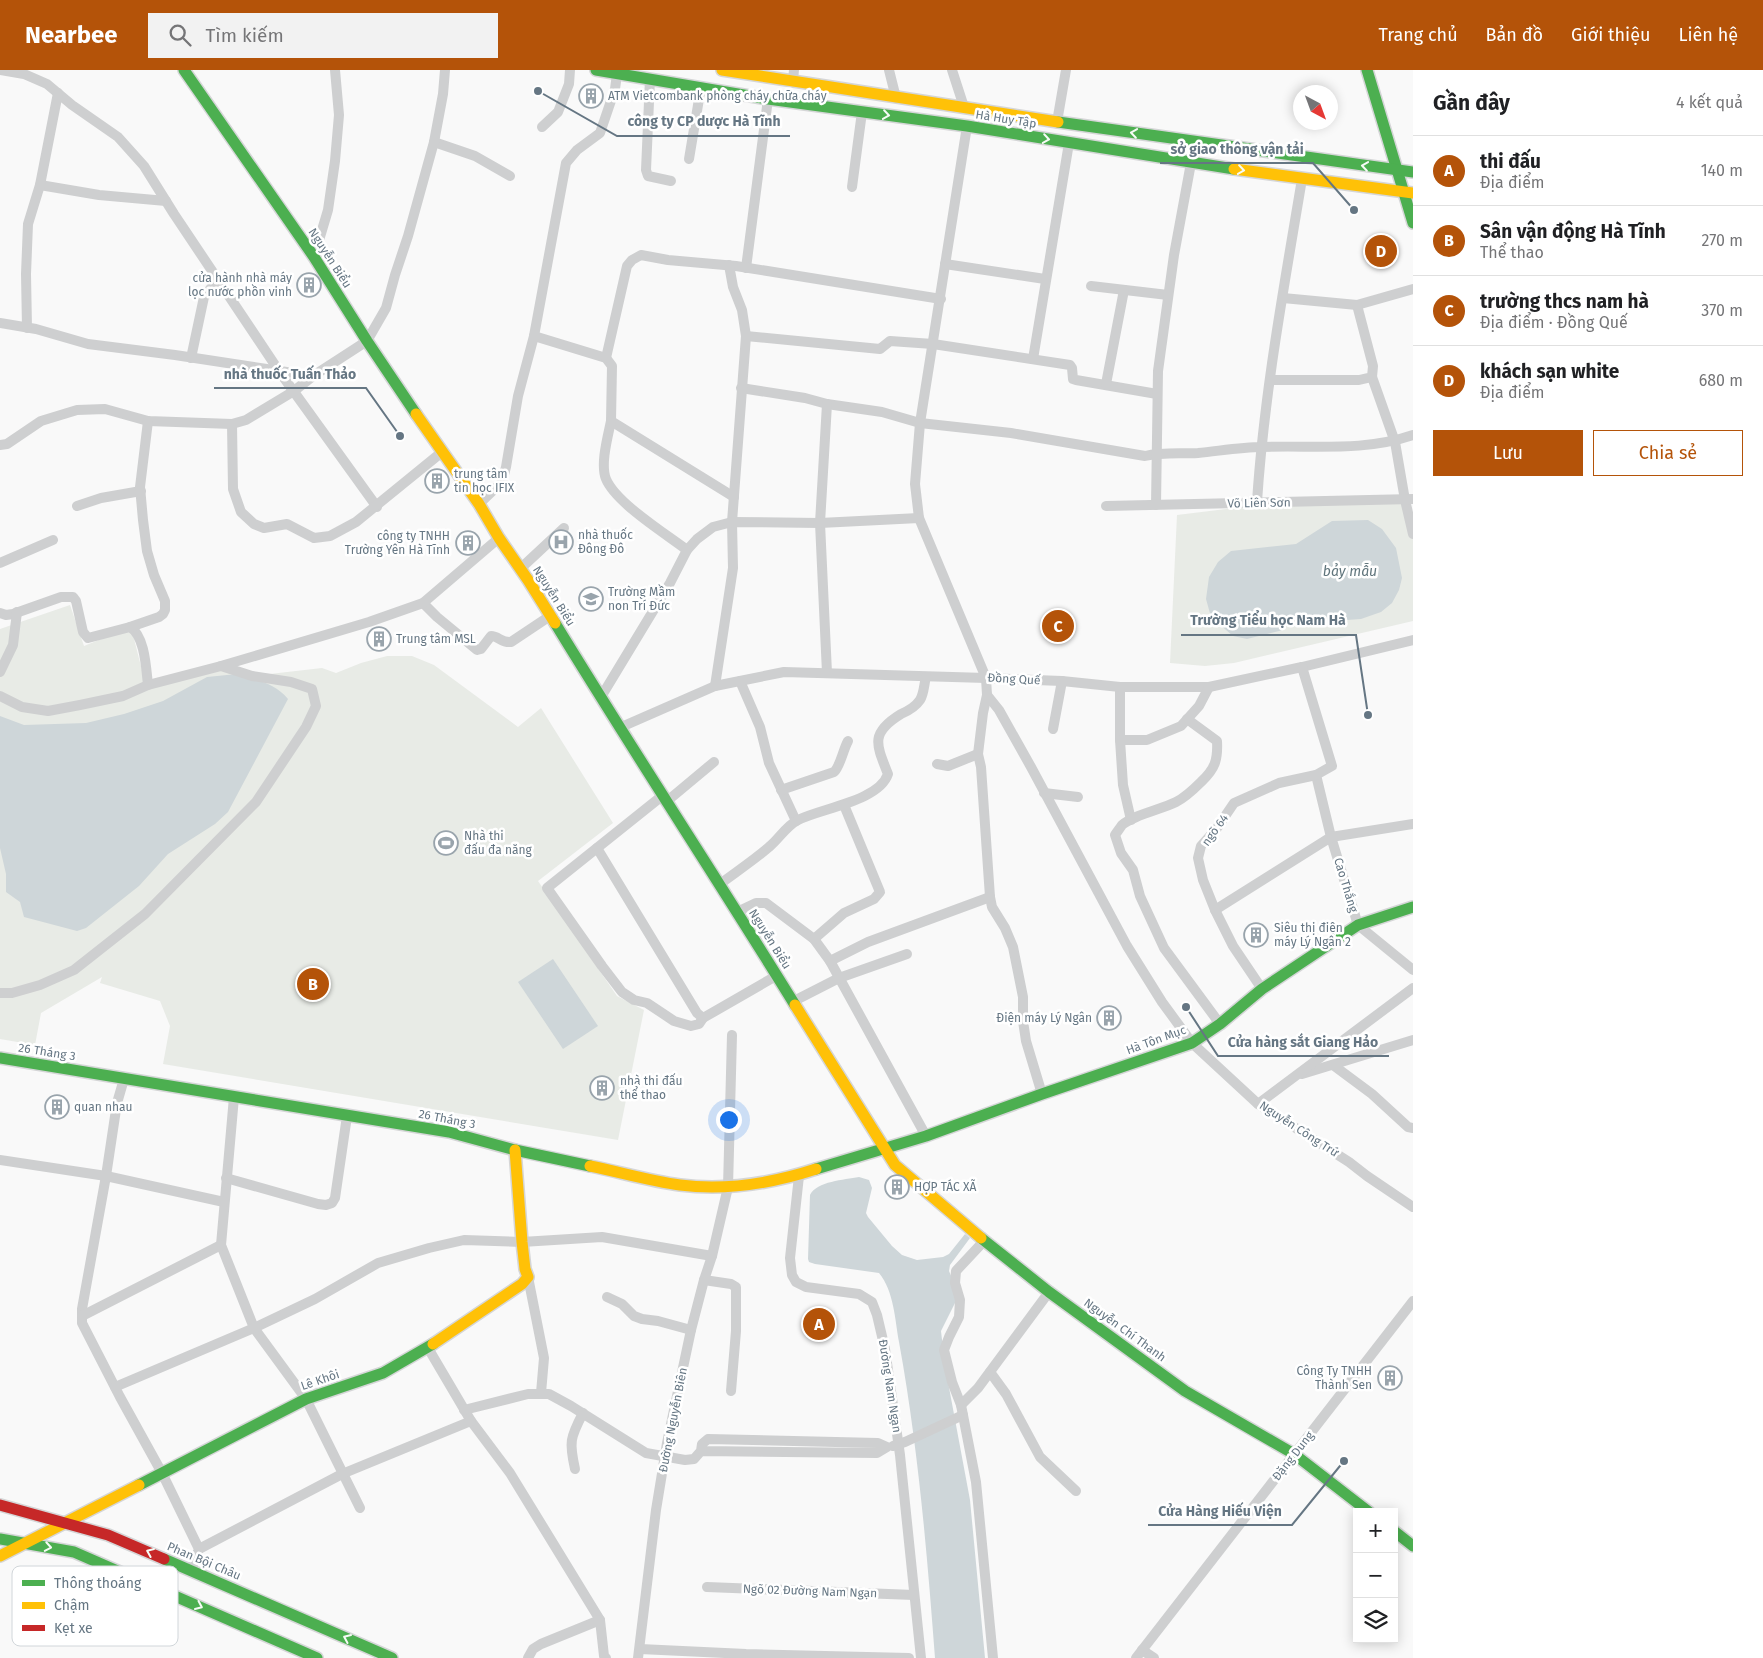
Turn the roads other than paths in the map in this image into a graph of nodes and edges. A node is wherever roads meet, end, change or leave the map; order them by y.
1 (0, 70) edge
2 (184, 70) edge
3 (336, 70) edge
4 (445, 70) edge
5 (570, 70) edge
6 (596, 70) edge
7 (722, 70) edge
8 (726, 70) edge
9 (889, 70) edge
10 (952, 70) edge
11 (1066, 70) edge
12 (1367, 70) edge
13 (617, 74) junction
14 (793, 75) edge
15 (650, 79) junction
16 (702, 88) junction
17 (58, 94) junction
18 (768, 98) junction
19 (896, 98) junction
20 (964, 107) junction
21 (862, 112) junction
22 (1057, 122) junction
23 (967, 126) junction
24 (542, 127) dead end
25 (434, 142) junction
26 (1068, 143) junction
27 (689, 159) dead end
28 (1191, 163) junction
29 (1398, 171) junction
30 (1413, 172) edge
31 (510, 176) dead end
32 (1302, 179) junction
33 (671, 181) dead end
34 (40, 185) junction
35 (852, 187) dead end
36 (1409, 193) edge
37 (166, 201) junction
38 (1413, 224) edge
39 (314, 257) junction
40 (945, 264) junction
41 (730, 265) junction
42 (746, 268) junction
43 (1045, 279) junction
44 (217, 280) junction
45 (1091, 286) dead end
46 (1413, 288) edge
47 (1124, 290) junction
48 (1168, 295) junction
49 (1282, 298) junction
50 (941, 299) junction
51 (1357, 305) junction
52 (0, 323) edge
53 (27, 328) junction
54 (534, 336) junction
55 (746, 336) junction
56 (367, 341) junction
57 (933, 344) junction
58 (191, 358) junction
59 (606, 358) junction
60 (1033, 359) junction
61 (279, 371) junction
62 (313, 376) junction
63 (1372, 377) junction
64 (1270, 380) junction
65 (1106, 384) junction
66 (741, 388) junction
67 (294, 391) junction
68 (1157, 394) junction
69 (827, 404) junction
70 (148, 421) junction
71 (611, 422) junction
72 (920, 422) junction
73 (232, 424) junction
74 (1413, 435) edge
75 (1395, 442) junction
76 (0, 445) edge
77 (1260, 447) junction
78 (442, 452) junction
79 (1157, 453) junction
80 (141, 491) junction
81 (734, 497) junction
82 (1409, 499) edge
83 (1257, 502) junction
84 (479, 504) junction
85 (1156, 505) junction
86 (77, 506) dead end
87 (1106, 506) dead end
88 (376, 507) junction
89 (919, 518) junction
90 (732, 522) junction
91 (820, 523) junction
92 (564, 528) dead end
93 (1413, 534) edge
94 (500, 538) junction
95 (53, 540) dead end
96 (687, 550) junction
97 (0, 563) edge
98 (520, 569) junction
99 (423, 603) junction
100 (17, 612) junction
101 (0, 613) edge
102 (550, 616) junction
103 (130, 627) junction
104 (1413, 640) edge
105 (221, 666) junction
106 (1302, 667) junction
107 (0, 672) edge
108 (827, 673) junction
109 (926, 677) junction
110 (986, 678) junction
111 (740, 680) junction
112 (1062, 681) junction
113 (148, 685) junction
114 (715, 686) junction
115 (1120, 687) junction
116 (1209, 687) junction
117 (987, 695) junction
118 (0, 696) edge
119 (601, 697) junction
120 (1187, 719) junction
121 (619, 728) junction
122 (1053, 729) dead end
123 (1120, 740) junction
124 (848, 741) dead end
125 (978, 754) junction
126 (714, 762) dead end
127 (937, 764) dead end
128 (1316, 776) junction
129 (781, 790) junction
130 (1044, 793) junction
131 (1078, 797) dead end
132 (664, 799) junction
133 (844, 805) junction
134 (796, 820) junction
135 (1131, 820) junction
136 (1413, 824) edge
137 (1331, 837) junction
138 (597, 848) junction
139 (720, 884) junction
140 (990, 897) junction
141 (1413, 908) edge
142 (1215, 910) junction
143 (737, 912) junction
144 (1358, 925) junction
145 (814, 939) junction
146 (907, 954) dead end
147 (830, 961) junction
148 (1413, 970) edge
149 (776, 976) junction
150 (839, 978) junction
151 (1413, 988) edge
152 (1262, 989) junction
153 (0, 993) edge
154 (792, 1002) junction
155 (703, 1018) junction
156 (1220, 1024) junction
157 (732, 1035) dead end
158 (1413, 1040) edge
159 (1192, 1043) junction
160 (0, 1058) edge
161 (1333, 1064) junction
162 (1294, 1077) junction
163 (124, 1079) junction
164 (1042, 1094) junction
165 (234, 1097) junction
166 (1258, 1104) junction
167 (347, 1116) junction
168 (1413, 1128) edge
169 (926, 1136) junction
170 (883, 1148) junction
171 (515, 1150) junction
172 (0, 1160) edge
173 (106, 1176) junction
174 (799, 1176) junction
175 (226, 1178) junction
176 (728, 1187) junction
177 (224, 1202) junction
178 (1413, 1207) edge
179 (984, 1241) junction
180 (522, 1242) junction
181 (221, 1245) junction
182 (712, 1256) junction
183 (528, 1277) junction
184 (704, 1280) junction
185 (1049, 1292) junction
186 (606, 1297) dead end
187 (1413, 1301) edge
188 (82, 1316) junction
189 (254, 1328) junction
190 (691, 1330) junction
191 (428, 1348) junction
192 (990, 1372) junction
193 (115, 1387) junction
194 (731, 1390) dead end
195 (541, 1392) junction
196 (306, 1399) junction
197 (961, 1404) junction
198 (464, 1410) junction
199 (583, 1414) junction
200 (959, 1417) junction
201 (471, 1421) junction
202 (902, 1443) junction
203 (1294, 1454) junction
204 (664, 1457) junction
205 (575, 1469) dead end
206 (162, 1473) junction
207 (342, 1474) junction
208 (1076, 1491) dead end
209 (0, 1505) edge
210 (360, 1508) dead end
211 (1364, 1508) edge
212 (63, 1523) junction
213 (1398, 1534) edge
214 (0, 1539) edge
215 (24, 1543) junction
216 (1413, 1546) edge
217 (199, 1549) junction
218 (0, 1556) edge
219 (106, 1566) edge
220 (191, 1570) junction
221 (707, 1587) dead end
222 (914, 1595) junction
223 (178, 1597) edge
224 (600, 1620) junction
225 (639, 1654) edge
226 (1139, 1654) edge
227 (317, 1658) edge
228 (392, 1658) edge
229 (528, 1658) edge
230 (606, 1658) edge
231 (909, 1658) edge
232 (921, 1658) edge
233 (993, 1658) edge
234 (1154, 1658) edge

1 - 17 street
2 - 39 street, Nguyễn Biểu
3 - 39 street
4 - 25 street
5 - 24 street
6 - 13 street, Hà Huy Tập
7 - 8 street, Hà Huy Tập
8 - 14 street, Hà Huy Tập
9 - 19 street
10 - 20 street
11 - 22 street
12 - 29 street
13 - 15 street, Hà Huy Tập
13 - 54 street
14 - 19 street, Hà Huy Tập
15 - 16 street, Hà Huy Tập
15 - 33 street
16 - 18 street, Hà Huy Tập
16 - 27 street
17 - 34 street
17 - 37 street
18 - 21 street, Hà Huy Tập
18 - 42 street
19 - 20 street, Hà Huy Tập
20 - 22 street, Hà Huy Tập
20 - 23 street
21 -> 23 street, Hà Huy Tập
21 - 35 street
29 -> 22 street, Hà Huy Tập
23 -> 26 street, Hà Huy Tập
23 - 40 street
25 - 31 street
25 - 56 street
26 - 28 street, Hà Huy Tập
26 - 43 street
28 -> 32 street, Hà Huy Tập
28 - 48 street
29 - 30 street, Hà Huy Tập
29 - 36 street
32 - 36 street, Hà Huy Tập
32 - 49 street
34 - 37 street
34 - 53 street
36 - 38 street
37 - 44 street
39 - 56 street, Nguyễn Biểu
40 - 43 street
40 - 50 street
41 - 42 street
41 - 55 street
41 - 59 street
42 - 50 street
43 - 60 street
44 - 58 street
44 - 61 street
45 - 47 street
46 - 51 street
47 - 48 street
47 - 65 street
48 - 68 street
49 - 51 street
49 - 64 street
50 - 57 street
51 - 63 street
52 - 53 street
53 - 58 street
54 - 59 street
54 - 84 street
55 - 57 street
55 - 66 street
56 - 62 street
56 - 78 street, Nguyễn Biểu
57 - 60 street
57 - 72 street
58 - 61 street
59 - 71 street
60 - 65 street
61 - 62 street
61 - 67 street
62 - 67 street
63 - 64 street
63 - 75 street
64 - 77 street
65 - 68 street
66 - 69 street
66 - 81 street
67 - 73 street
67 - 88 street
68 - 79 street
69 - 72 street
69 - 91 street
70 - 73 street
70 - 76 street
70 - 80 street
71 - 81 street
71 - 96 street
72 - 79 street
72 - 89 street
73 - 88 street
74 - 75 street
75 - 77 street
75 - 82 street
77 - 79 street
77 - 83 street
78 - 84 street, Nguyễn Biểu
78 - 88 street
79 - 85 street
80 - 86 street
80 - 103 street
81 - 90 street
82 - 83 street, Võ Liên Sơn
82 - 93 street
83 - 85 street, Võ Liên Sơn
84 - 94 street, Nguyễn Biểu
85 - 87 street, Võ Liên Sơn
89 - 91 street
89 - 110 street
90 - 91 street
90 - 96 street
90 - 114 street
91 - 108 street
92 - 98 street
94 - 98 street, Nguyễn Biểu
94 - 99 street
95 - 97 street
96 - 119 street
98 - 102 street, Nguyễn Biểu
99 - 102 street
99 - 105 street
100 - 101 street
100 - 103 street
100 - 107 street
102 - 119 street, Nguyễn Biểu
103 - 113 street
104 - 106 street, Đồng Quế
105 - 113 street
105 - 153 street
106 - 116 street, Đồng Quế
106 - 128 street
108 - 109 street, Đồng Quế
108 - 111 street, Đồng Quế
109 - 110 street, Đồng Quế
109 - 133 street
110 - 112 street, Đồng Quế
110 - 117 street
111 - 114 street, Đồng Quế
111 - 129 street
112 - 115 street, Đồng Quế
112 - 122 street
113 - 118 street
114 - 121 street, Đồng Quế
115 - 116 street, Đồng Quế
115 - 123 street
116 - 120 street
117 - 125 street
117 - 130 street, Nguyễn Công Trứ
119 - 121 street, Nguyễn Biểu
120 - 123 street
120 - 135 street
121 - 132 street, Nguyễn Biểu
123 - 135 street
124 - 129 street
125 - 127 street
125 - 140 street
126 - 132 street
128 - 137 street, Cao Thắng
128 - 142 street, ngõ 64
129 - 134 street
130 - 131 street
130 - 159 street, Nguyễn Công Trứ
132 - 138 street
132 - 139 street, Nguyễn Biểu
133 - 134 street
133 - 145 street
134 - 139 street
135 - 156 street
136 - 137 street
137 - 142 street
137 - 144 street, Cao Thắng
138 - 155 street
138 - 155 street
139 - 143 street, Nguyễn Biểu
140 - 147 street
140 - 164 street
141 - 144 street, Hà Tôn Mục
142 - 152 street, ngõ 64
143 - 145 street
143 - 149 street, Nguyễn Biểu
144 - 148 street, Cao Thắng
144 - 152 street, Hà Tôn Mục
145 - 147 street
146 - 150 street
147 - 150 street
149 - 154 street, Nguyễn Biểu
149 - 155 street
150 - 154 street
150 - 169 street
151 - 162 street
152 - 156 street, Hà Tôn Mục
154 - 170 street, Nguyễn Biểu
156 - 159 street, Hà Tôn Mục
157 - 176 street, Đường Nguyễn Biên
158 - 161 street
159 - 164 street, Hà Tôn Mục
159 - 166 street, Nguyễn Công Trứ
160 - 163 street, 26 Tháng 3
161 - 162 street
161 - 168 street
162 - 166 street
163 - 165 street, 26 Tháng 3
163 - 173 street
164 - 169 street, Hà Tôn Mục
165 - 167 street, 26 Tháng 3
165 - 175 street
166 - 178 street, Nguyễn Công Trứ
167 - 171 street, 26 Tháng 3
167 - 175 street
169 - 170 street, Hà Tôn Mục
170 - 174 street, 26 Tháng 3
170 - 179 street, Nguyễn Chí Thanh
171 - 176 street, 26 Tháng 3
171 - 180 street
172 - 173 street
173 - 177 street
173 - 188 street
174 - 176 street, 26 Tháng 3
174 - 202 street, Đường Nam Ngạn
175 - 177 street
176 - 182 street, Đường Nguyễn Biên
177 - 181 street
179 - 185 street, Nguyễn Chí Thanh
179 - 197 street
180 - 182 street
180 - 183 street
180 - 189 street
181 - 188 street
181 - 189 street
182 - 184 street, Đường Nguyễn Biên
183 - 191 street, Lê Khôi
183 - 195 street
184 - 190 street, Đường Nguyễn Biên
184 - 194 street
185 - 192 street
185 - 203 street, Nguyễn Chí Thanh
186 - 190 street
187 - 203 street, Đặng Dung
188 - 193 street
189 - 193 street
189 - 196 street
190 - 204 street, Đường Nguyễn Biên
191 - 196 street, Lê Khôi
191 - 198 street
192 - 197 street
192 - 208 street
193 - 206 street
195 - 198 street
195 - 199 street
196 - 206 street, Lê Khôi
196 - 207 street
197 - 200 street
198 - 201 street
199 - 204 street
199 - 205 street
200 - 202 street
200 - 233 street
201 - 207 street
201 - 224 street
202 - 204 street
202 - 222 street, Đường Nam Ngạn
203 - 211 street, Nguyễn Chí Thanh
203 - 226 street, Đặng Dung
204 - 225 street, Đường Nguyễn Biên
206 - 212 street, Lê Khôi
206 - 217 street
207 - 210 street
207 - 217 street
209 - 212 street, Phan Bội Châu
212 - 215 street, Lê Khôi
220 -> 212 street, Phan Bội Châu
213 - 216 street
214 - 215 street
215 - 218 street, Lê Khôi
215 -> 219 street
217 - 220 street
228 -> 220 street, Phan Bội Châu
221 - 222 street, Ngõ 02 Đường Nam Ngạn
222 - 232 street, Đường Nam Ngạn
223 -> 227 street
224 - 229 street
224 - 230 street
225 - 231 street
226 - 234 street

